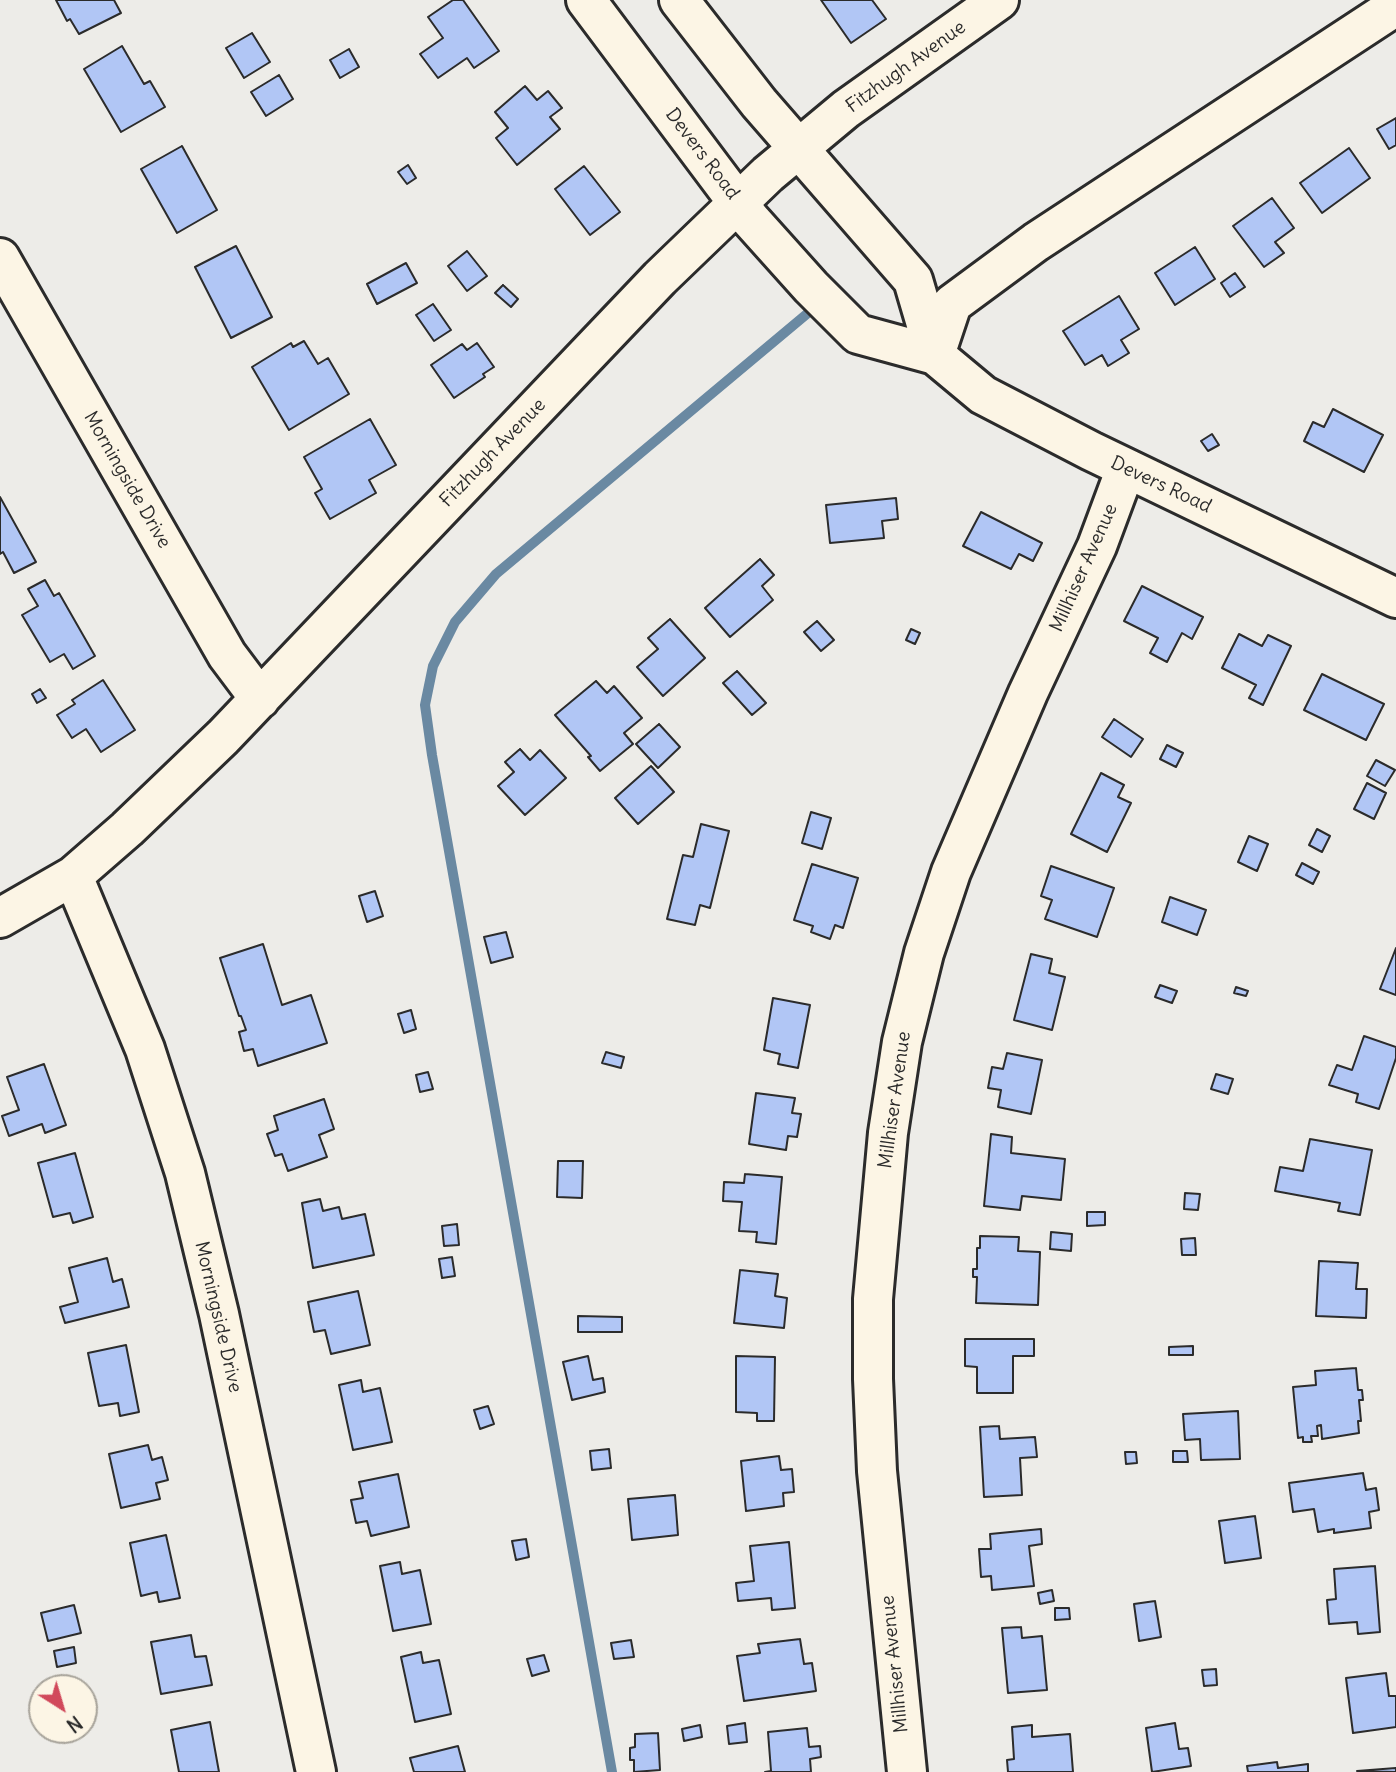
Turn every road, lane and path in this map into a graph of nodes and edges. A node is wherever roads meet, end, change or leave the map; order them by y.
1 (586, 0) edge
2 (679, 0) edge
3 (999, 0) edge
4 (1396, 6) edge
5 (799, 149) junction
6 (739, 202) junction
7 (0, 258) edge
8 (935, 355) junction
9 (1126, 468) junction
10 (1396, 598) edge
11 (260, 699) junction
12 (73, 876) junction
13 (0, 918) edge
14 (316, 1772) edge
15 (906, 1772) edge

1 - 6 street, Devers Road
2 - 5 street
3 - 5 street, Fitzhugh Avenue
4 - 8 street
5 - 6 street, Fitzhugh Avenue
5 - 8 street
6 - 8 street, Devers Road
6 - 11 street, Fitzhugh Avenue
7 - 11 street, Morningside Drive
8 - 9 street, Devers Road
9 - 10 street, Devers Road
9 - 15 street, Millhiser Avenue
11 - 12 street, Fitzhugh Avenue
12 - 13 street, Fitzhugh Avenue
12 - 14 street, Morningside Drive

